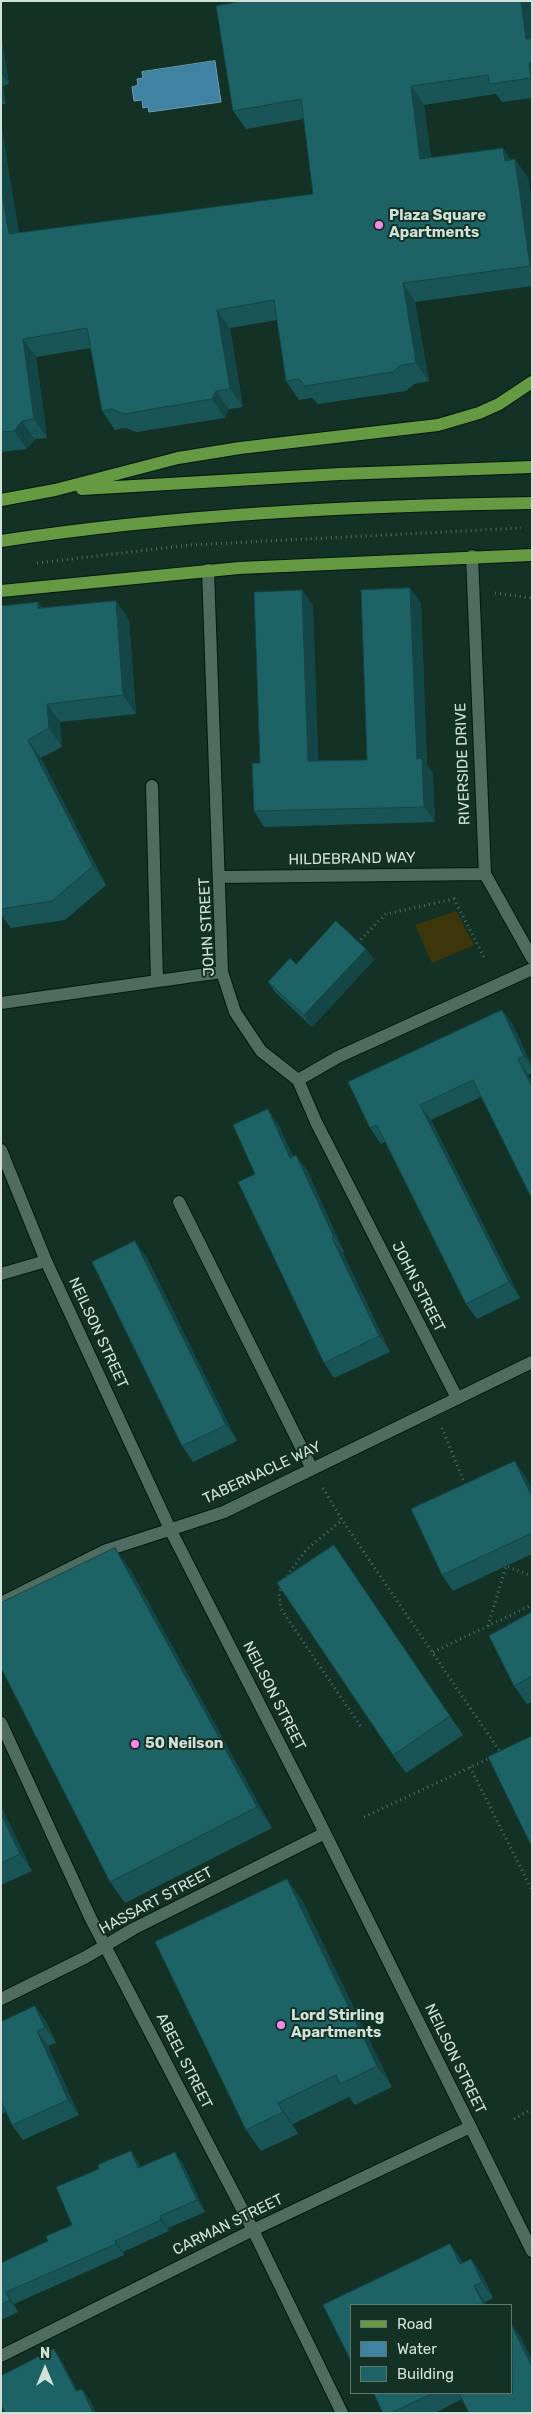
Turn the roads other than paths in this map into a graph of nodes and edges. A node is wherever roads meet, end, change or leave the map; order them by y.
1 (532, 382) edge
2 (532, 467) edge
3 (55, 490) junction
4 (1, 500) edge
5 (526, 503) edge
6 (1, 541) edge
7 (532, 555) edge
8 (472, 556) junction
9 (208, 570) junction
10 (1, 592) edge
11 (152, 786) dead end
12 (485, 874) junction
13 (220, 877) junction
14 (532, 958) edge
15 (532, 969) edge
16 (222, 972) junction
17 (157, 981) junction
18 (1, 1003) edge
19 (298, 1080) junction
20 (1, 1150) edge
21 (179, 1202) dead end
22 (46, 1261) junction
23 (1, 1274) edge
24 (532, 1362) edge
25 (457, 1398) junction
26 (312, 1468) junction
27 (170, 1529) junction
28 (1, 1602) edge
29 (1, 1723) edge
30 (325, 1833) junction
31 (106, 1945) junction
32 (1, 1999) edge
33 (470, 2127) junction
34 (253, 2230) junction
35 (532, 2251) edge
36 (1, 2356) edge
37 (342, 2413) edge

1 - 3 main road
2 - 3 main road
3 - 4 main road
5 - 6 main road
7 - 8 main road
8 - 9 main road
8 - 12 street, RIVERSIDE DRIVE
9 - 10 main road
9 - 13 street, JOHN STREET
11 - 17 street
12 - 13 street, HILDEBRAND WAY
12 - 14 street, RIVERSIDE DRIVE
13 - 16 street, JOHN STREET
15 - 19 street
16 - 17 street
16 - 19 street, JOHN STREET
17 - 18 street
19 - 25 street, JOHN STREET
20 - 22 street, NEILSON STREET
21 - 26 street
22 - 23 street
22 - 27 street, NEILSON STREET
24 - 25 street, TABERNACLE WAY
25 - 26 street, TABERNACLE WAY
26 - 27 street, TABERNACLE WAY
27 - 28 street, TABERNACLE WAY
27 - 30 street, NEILSON STREET
29 - 31 street, ABEEL STREET
30 - 31 street, HASSART STREET
30 - 33 street, NEILSON STREET
31 - 32 street, HASSART STREET
31 - 34 street, ABEEL STREET
33 - 34 street, CARMAN STREET
33 - 35 street, NEILSON STREET
34 - 36 street, CARMAN STREET
34 - 37 street, ABEEL STREET

